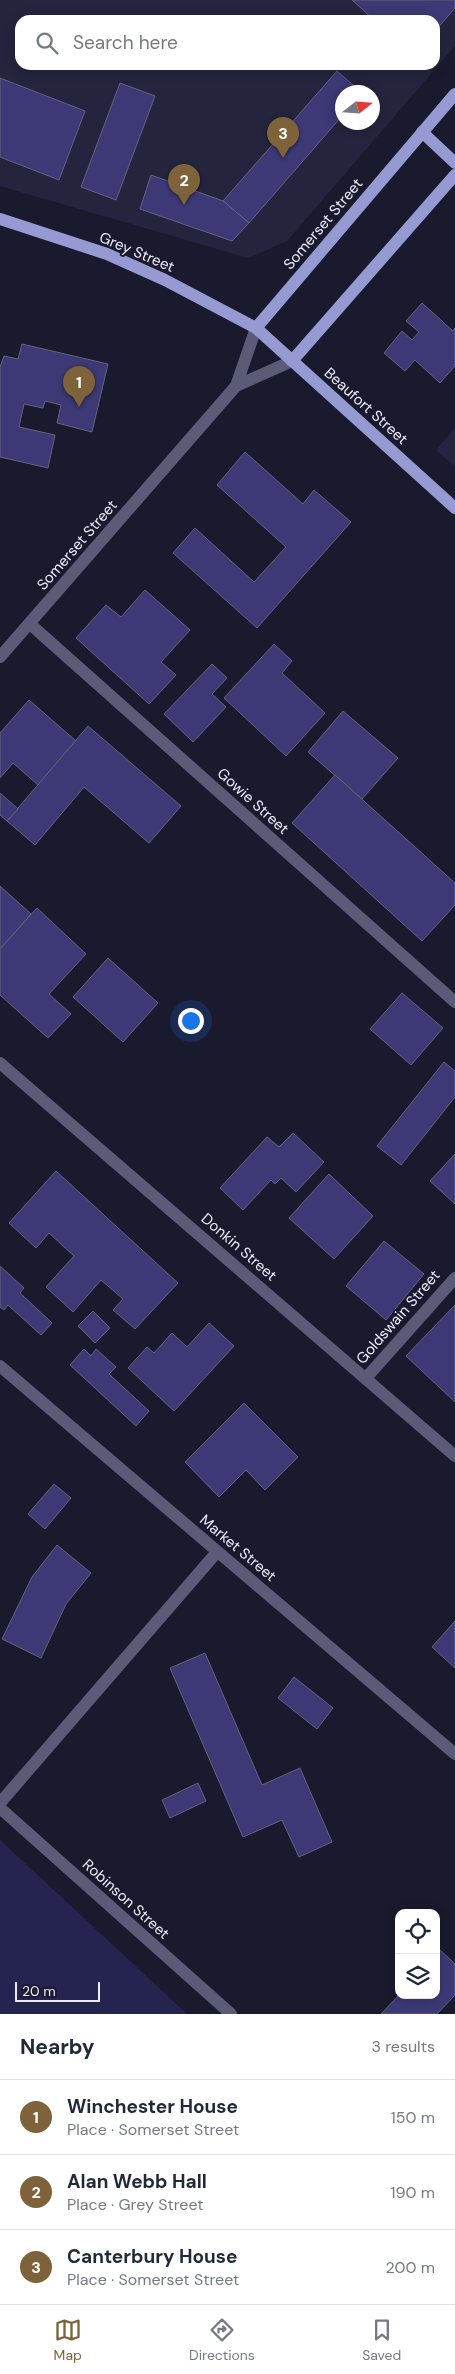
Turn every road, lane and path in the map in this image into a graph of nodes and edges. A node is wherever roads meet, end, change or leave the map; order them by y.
1 (455, 94) edge
2 (422, 132) junction
3 (455, 163) edge
4 (455, 175) edge
5 (0, 220) edge
6 (256, 328) junction
7 (292, 362) junction
8 (236, 386) junction
9 (455, 508) edge
10 (30, 624) junction
11 (0, 657) edge
12 (455, 1002) edge
13 (0, 1063) edge
14 (455, 1278) edge
15 (0, 1366) edge
16 (366, 1378) junction
17 (454, 1453) edge
18 (218, 1552) junction
19 (455, 1754) edge
20 (0, 1803) edge
21 (0, 1808) edge
22 (231, 2014) edge

1 - 2 main road, Somerset Street
2 - 3 main road
2 - 6 main road, Somerset Street
4 - 7 main road, Somerset Street
5 - 6 main road, Grey Street
6 - 7 main road, Beaufort Street
6 - 8 street, Somerset Street
7 - 8 street, Somerset Street
7 - 9 main road, Beaufort Street
8 - 10 street, Somerset Street
10 - 11 street, Somerset Street
10 - 12 street, Gowie Street
13 - 16 street, Donkin Street
14 - 16 street, Goldswain Street
15 - 18 street, Market Street
16 - 17 street, Donkin Street
18 - 19 street, Market Street
18 - 20 street
21 - 22 street, Robinson Street

